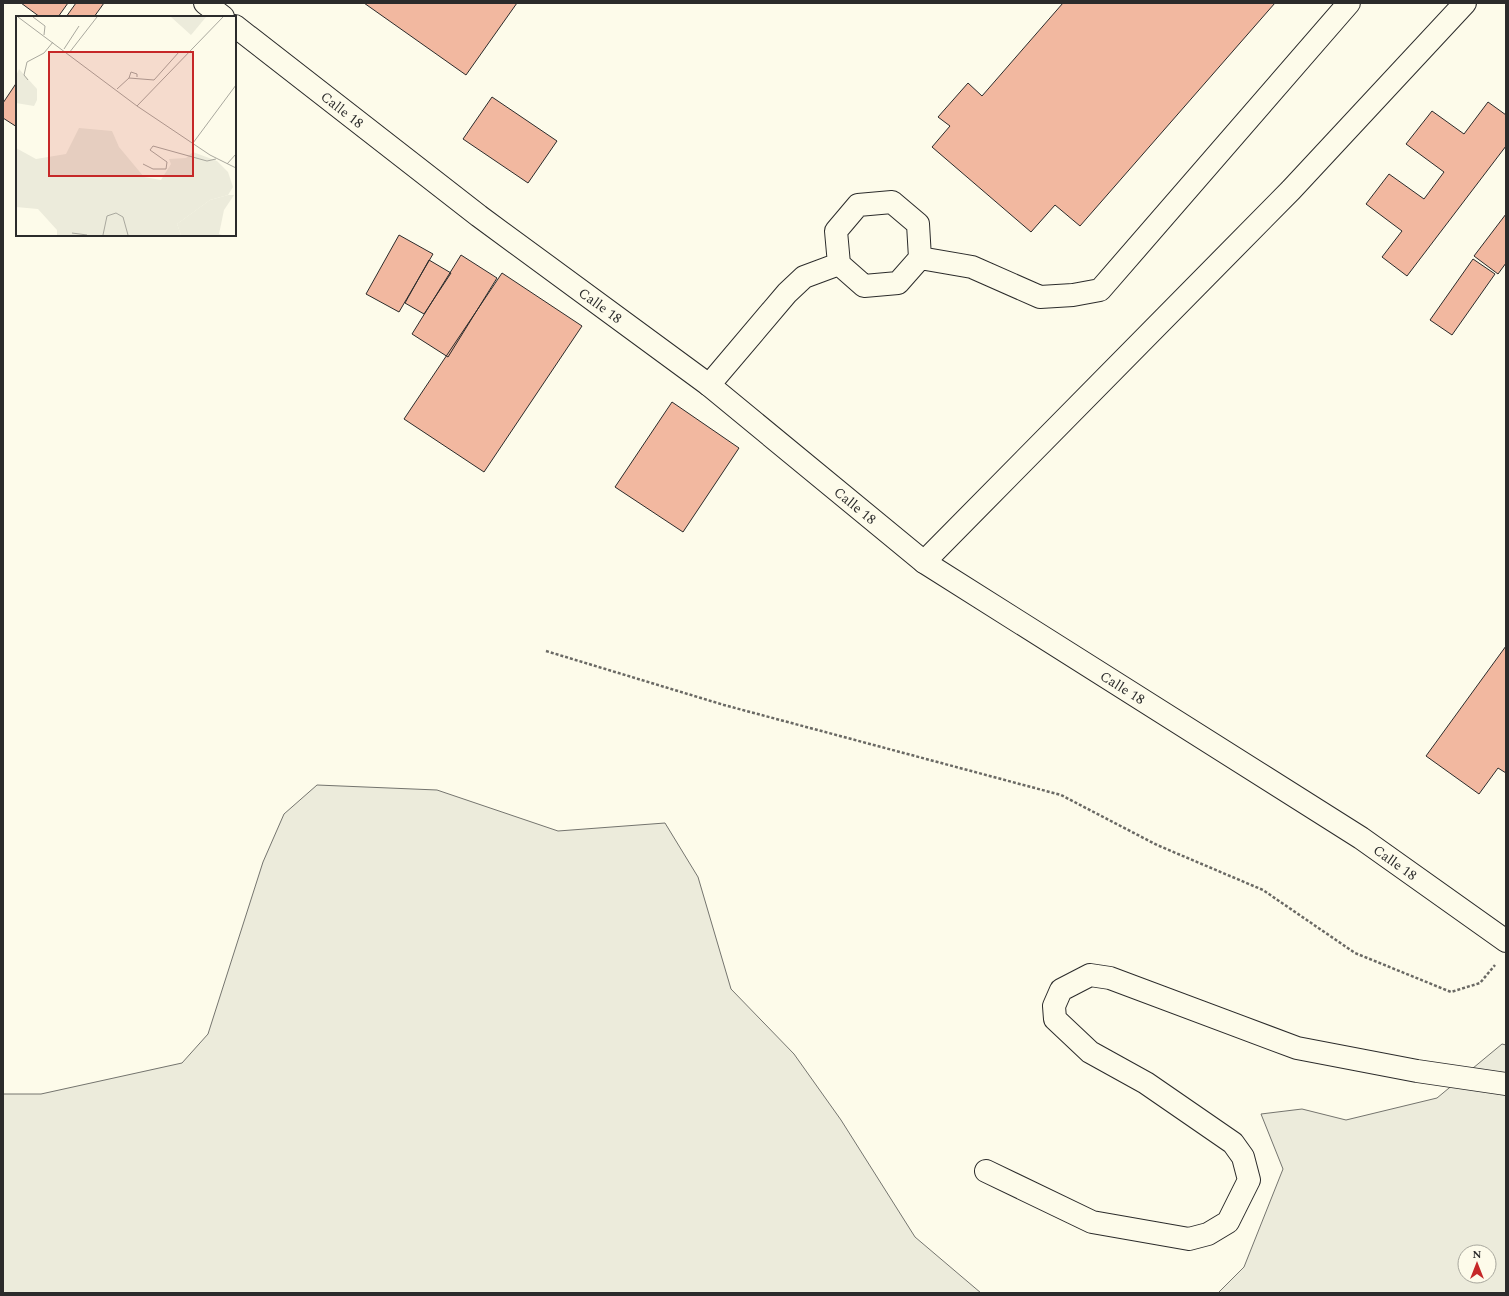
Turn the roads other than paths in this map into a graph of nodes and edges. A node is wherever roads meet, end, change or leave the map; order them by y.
1 (1349, 3) edge
2 (1465, 3) edge
3 (236, 27) edge
4 (920, 258) junction
5 (839, 264) junction
6 (709, 385) junction
7 (924, 562) junction
8 (1506, 941) edge
9 (1506, 1084) edge
10 (986, 1171) dead end

1 - 4 main road
2 - 7 main road
3 - 6 main road, Calle 18
4 - 5 main road
4 - 5 main road
5 - 6 main road
6 - 7 main road, Calle 18
7 - 8 main road, Calle 18
9 - 10 main road

